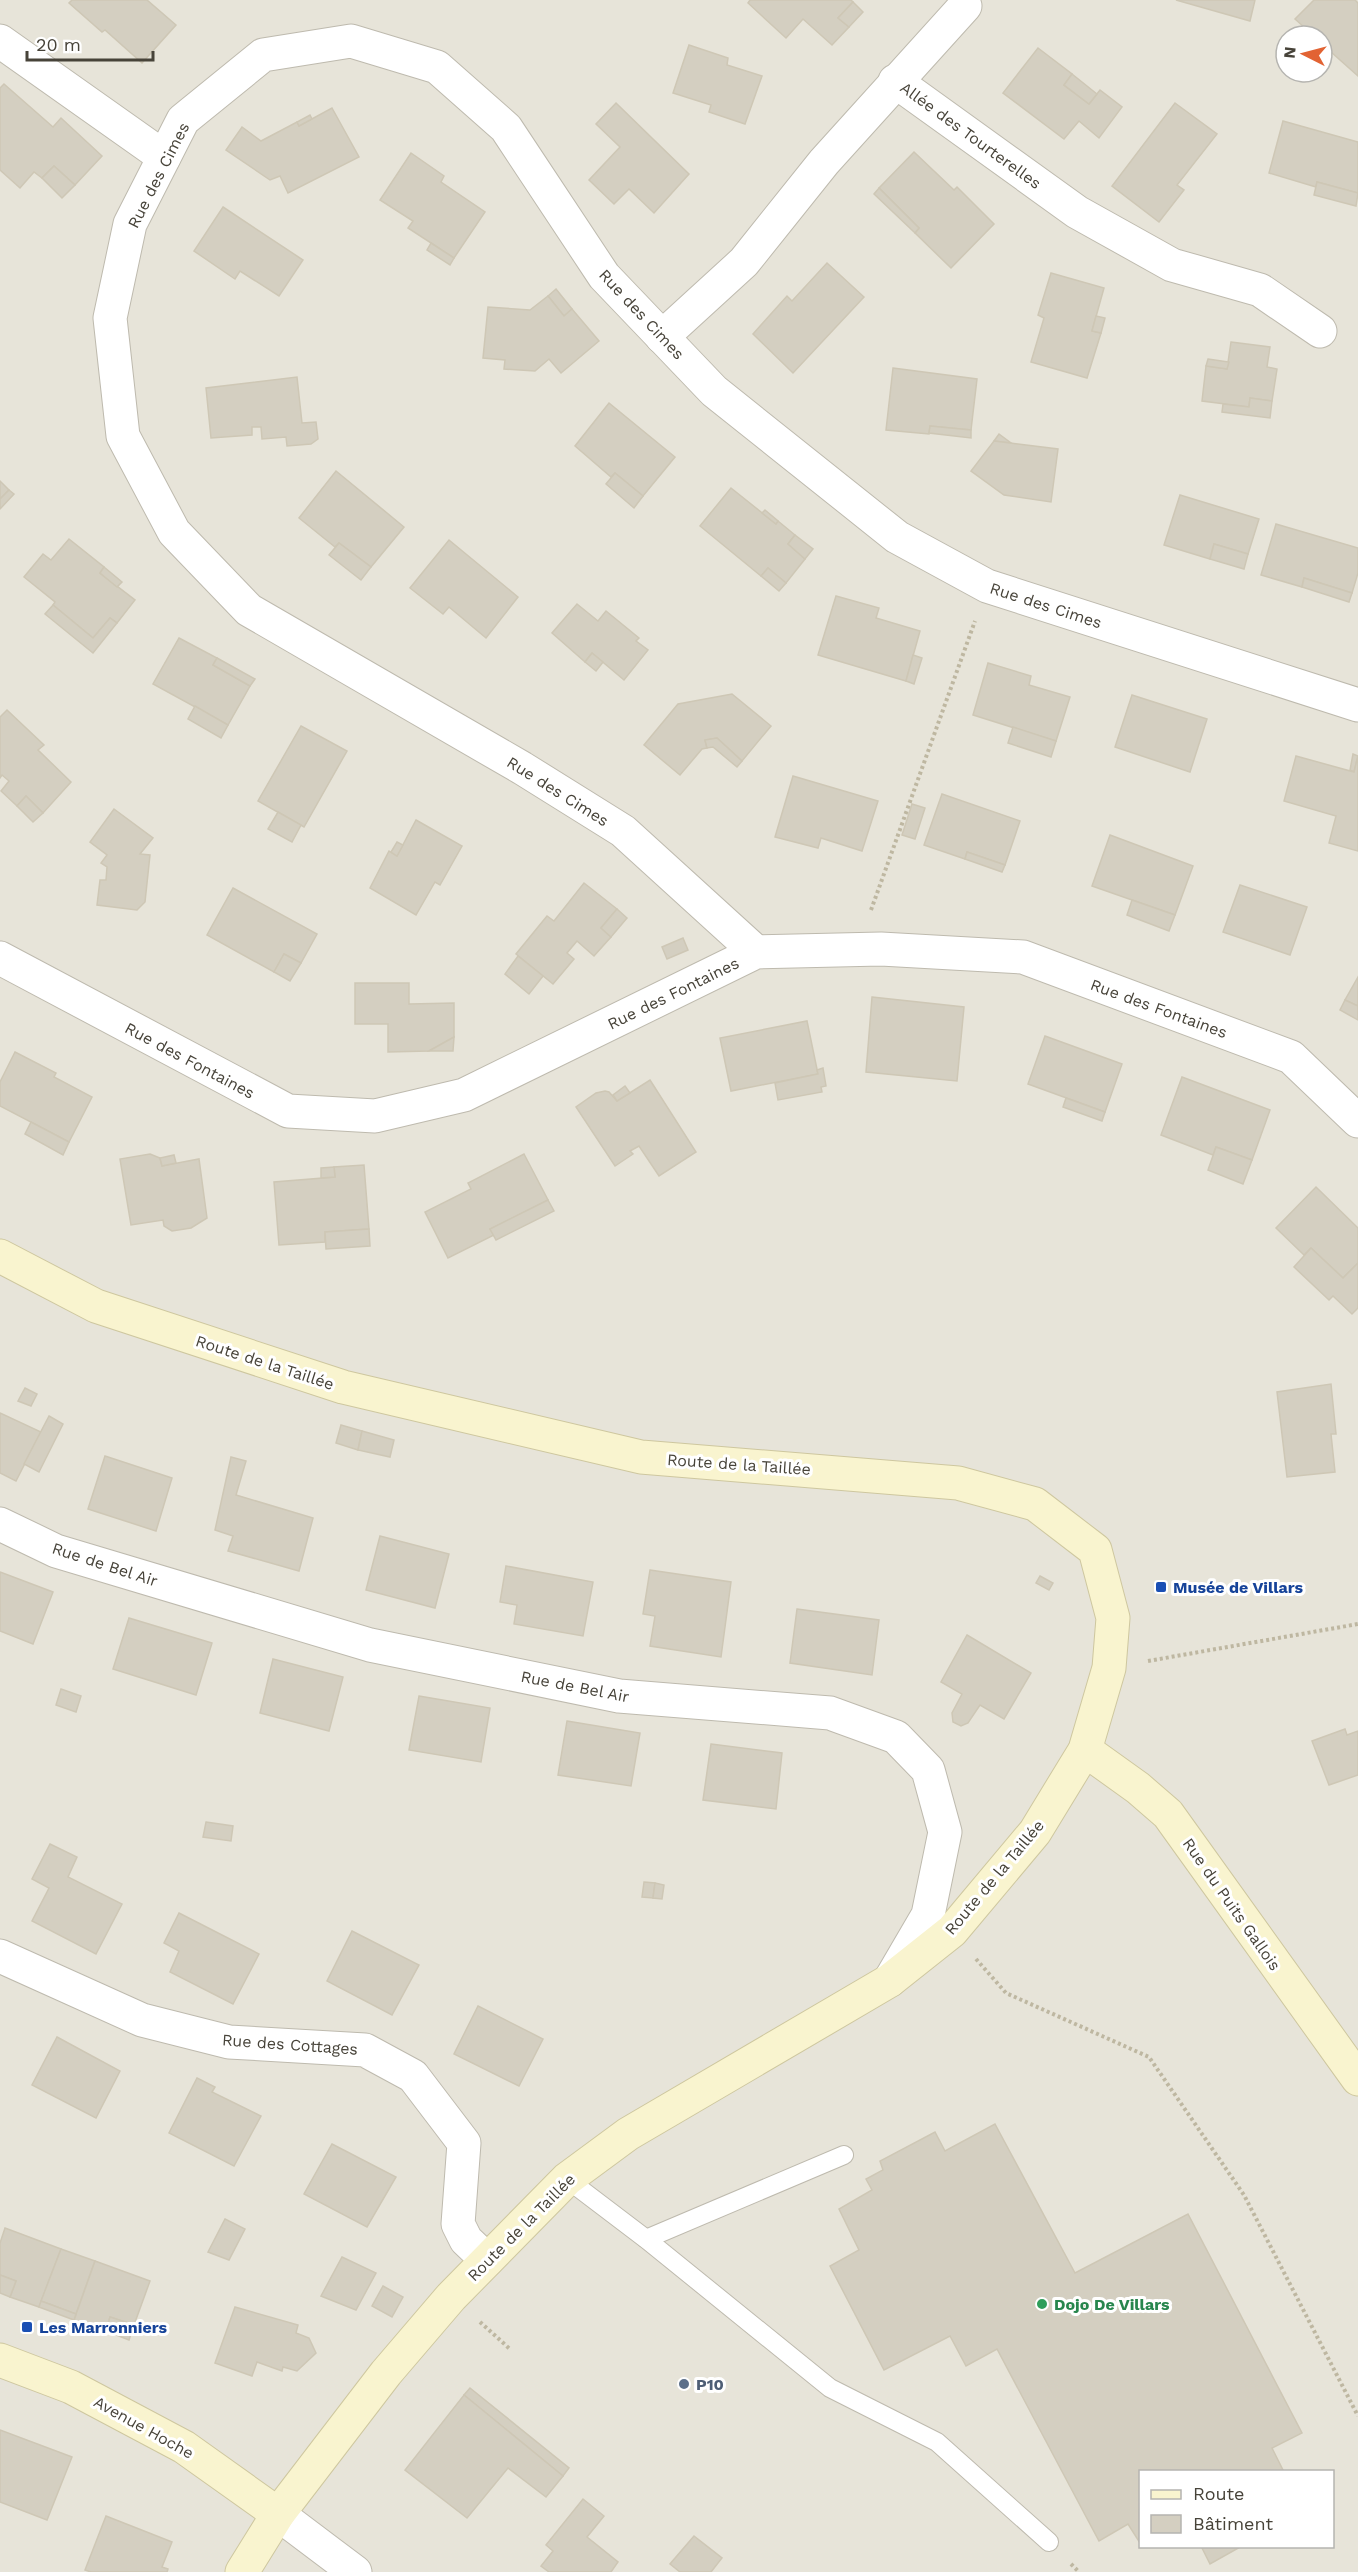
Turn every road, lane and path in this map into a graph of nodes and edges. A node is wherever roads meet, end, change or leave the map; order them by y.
1 (964, 6) dead end
2 (0, 41) edge
3 (895, 81) junction
4 (164, 157) junction
5 (1320, 331) dead end
6 (662, 337) junction
7 (987, 586) junction
8 (1358, 705) edge
9 (856, 950) junction
10 (756, 952) junction
11 (0, 958) edge
12 (1358, 1121) edge
13 (0, 1256) edge
14 (0, 1524) edge
15 (1358, 1624) edge
16 (1109, 1668) junction
17 (1085, 1750) junction
18 (952, 1931) junction
19 (0, 1956) edge
20 (889, 1981) junction
21 (1358, 2079) edge
22 (844, 2154) dead end
23 (567, 2179) junction
24 (646, 2239) junction
25 (487, 2260) junction
26 (0, 2360) edge
27 (1358, 2416) edge
28 (278, 2514) junction
29 (1049, 2542) dead end
30 (242, 2572) edge
31 (355, 2572) edge

1 - 3 street, Allée des Tourterelles
2 - 4 street
3 - 5 street, Allée des Tourterelles
3 - 6 street, Allée des Tourterelles
4 - 6 street, Rue des Cimes
4 - 10 street, Rue des Cimes
6 - 7 street, Rue des Cimes
7 - 8 street, Rue des Cimes
7 - 9 path
9 - 10 street, Rue des Fontaines
9 - 12 street, Rue des Fontaines
10 - 11 street, Rue des Fontaines
13 - 16 street, Route de la Taillée
14 - 20 street, Rue de Bel Air
15 - 16 path
16 - 17 street, Route de la Taillée
17 - 18 street, Route de la Taillée
17 - 21 street, Rue du Puits Gallois
18 - 20 street, Route de la Taillée
18 - 27 path
19 - 25 street, Rue des Cottages
20 - 23 street, Route de la Taillée
22 - 24 lane
23 - 24 lane
23 - 25 street, Route de la Taillée
24 - 29 lane
25 - 28 street, Route de la Taillée
26 - 28 street, Avenue Hoche
28 - 30 street, Route de la Taillée
28 - 31 street

